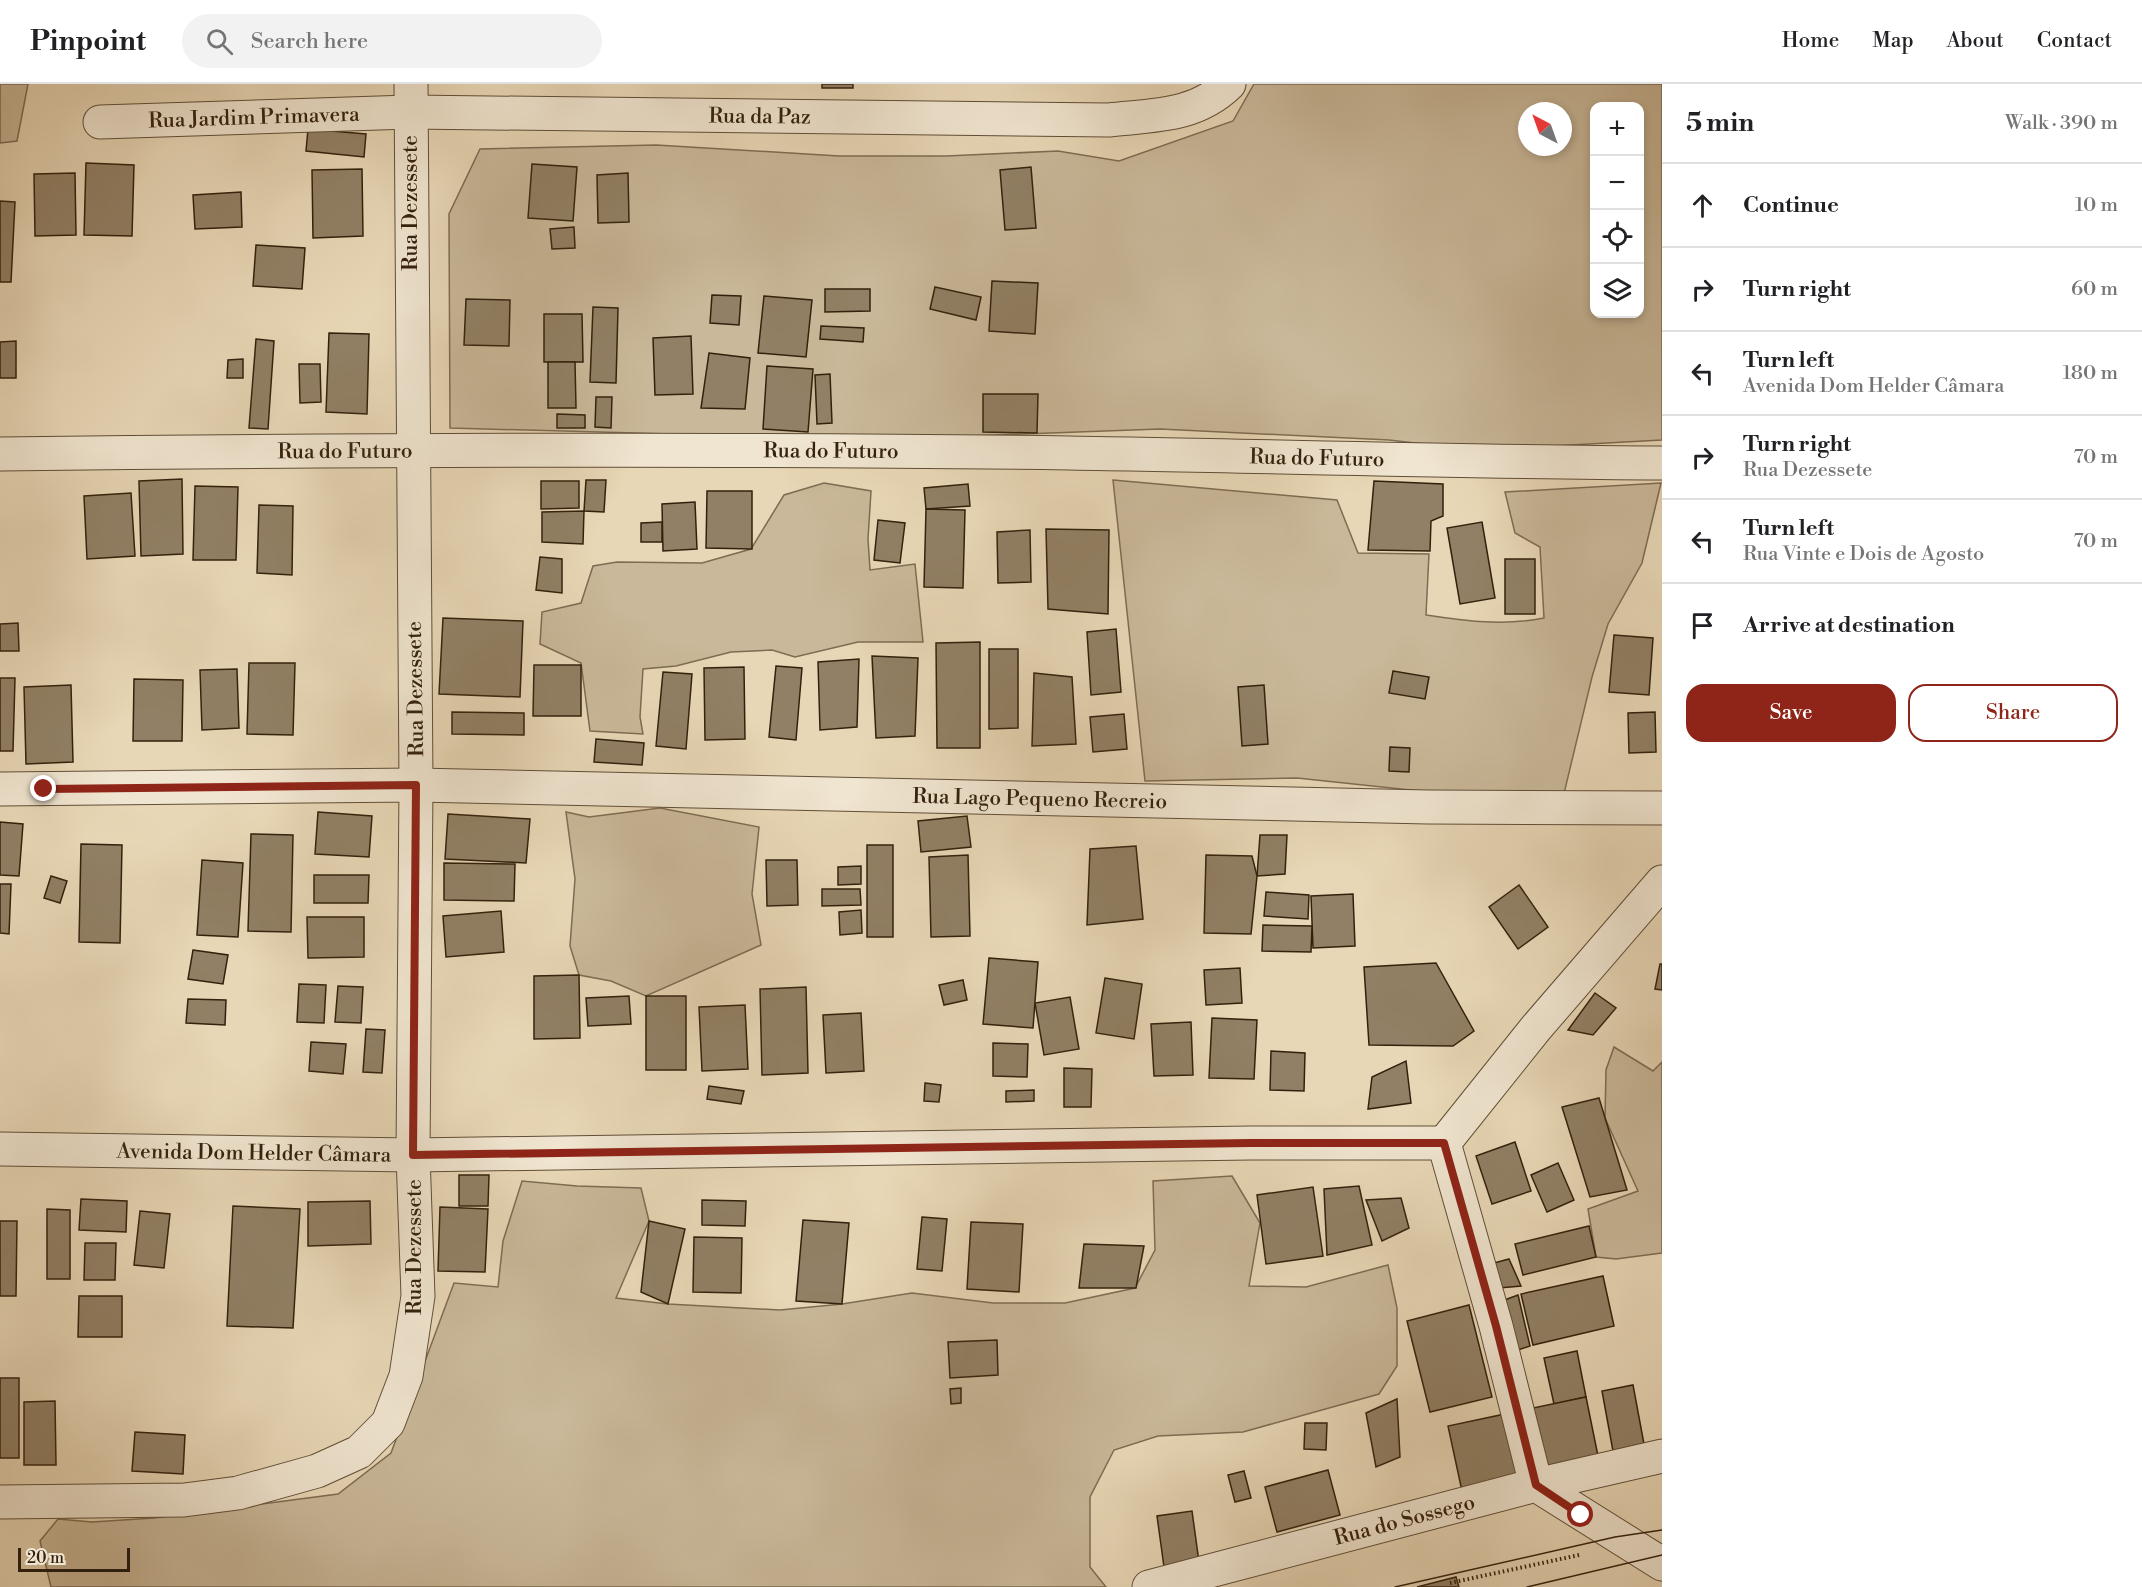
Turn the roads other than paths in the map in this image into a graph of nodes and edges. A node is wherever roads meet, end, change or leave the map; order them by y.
1 (1229, 84) edge
2 (410, 98) edge
3 (100, 122) dead end
4 (412, 450) junction
5 (0, 454) edge
6 (1662, 463) edge
7 (416, 785) junction
8 (0, 789) edge
9 (1662, 808) edge
10 (1662, 882) edge
11 (1444, 1143) junction
12 (0, 1149) edge
13 (413, 1155) junction
14 (1662, 1456) edge
15 (1536, 1485) junction
16 (0, 1502) edge
17 (1662, 1564) edge
18 (1149, 1587) edge

1 - 2 street, Rua da Paz
2 - 3 street, Rua Jardim Primavera
2 - 4 street, Rua Dezessete
4 - 5 street, Rua do Futuro
4 - 6 street, Rua do Futuro
4 - 7 street, Rua Dezessete
7 - 8 street, Rua Lago Pequeno Recreio
7 - 9 street, Rua Lago Pequeno Recreio
7 - 13 street, Rua Dezessete
10 - 11 street
11 - 13 street, Avenida Dom Helder Câmara
11 - 15 street
12 - 13 street, Avenida Dom Helder Câmara
13 - 16 street, Rua Dezessete
14 - 15 street, Rua do Sossego
15 - 17 street
15 - 18 street, Rua do Sossego

